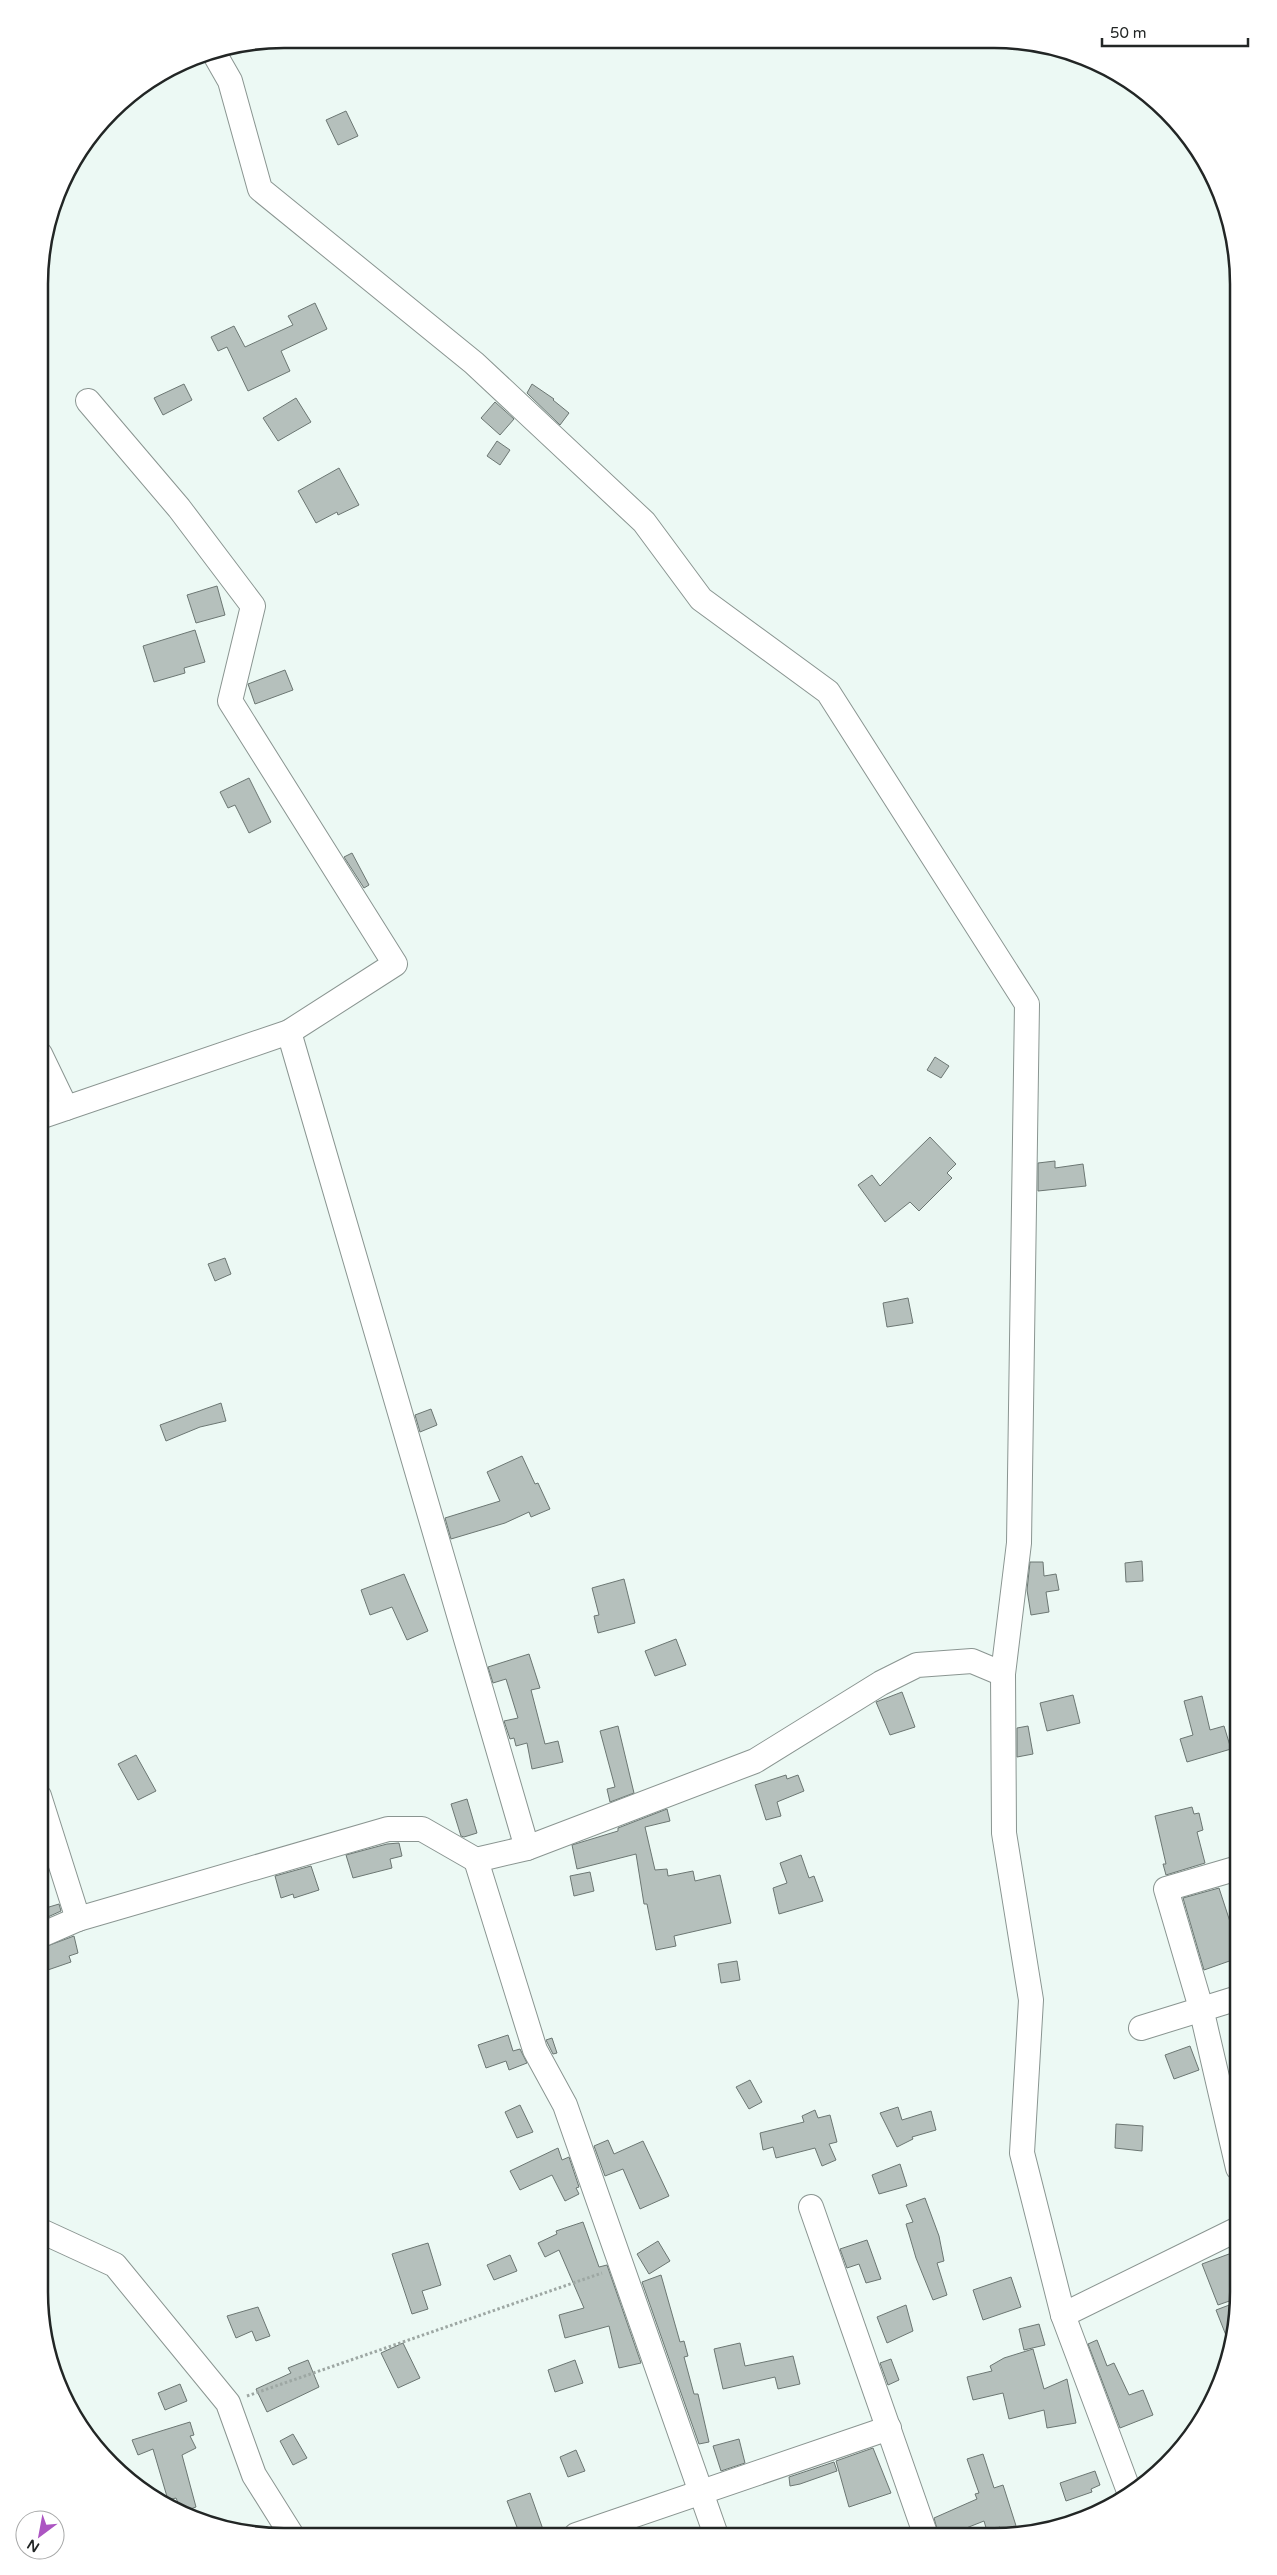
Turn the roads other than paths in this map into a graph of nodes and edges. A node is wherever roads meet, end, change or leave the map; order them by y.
1 (217, 58) edge
2 (88, 401) dead end
3 (290, 1032) junction
4 (47, 1069) edge
5 (66, 1108) junction
6 (47, 1115) edge
7 (1003, 1674) junction
8 (47, 1821) edge
9 (527, 1848) junction
10 (476, 1860) junction
11 (1230, 1870) edge
12 (78, 1919) junction
13 (47, 1933) edge
14 (1230, 2000) edge
15 (1201, 2008) junction
16 (1141, 2028) dead end
17 (1230, 2133) edge
18 (811, 2207) dead end
19 (1230, 2233) edge
20 (47, 2234) edge
21 (1063, 2315) junction
22 (889, 2428) junction
23 (1127, 2486) edge
24 (701, 2490) junction
25 (287, 2528) edge
26 (595, 2528) edge
27 (713, 2528) edge
28 (923, 2528) edge

1 - 7 street
2 - 3 street
3 - 5 street
3 - 9 street
4 - 5 street
5 - 6 street
7 - 9 street
7 - 21 street
8 - 12 street
9 - 10 street
10 - 12 street
10 - 24 street
11 - 15 street
12 - 13 street
14 - 15 street
15 - 16 street
15 - 17 street
18 - 22 street
19 - 21 street
20 - 25 street
21 - 23 street
22 - 24 street
22 - 28 street
24 - 26 street
24 - 27 street

